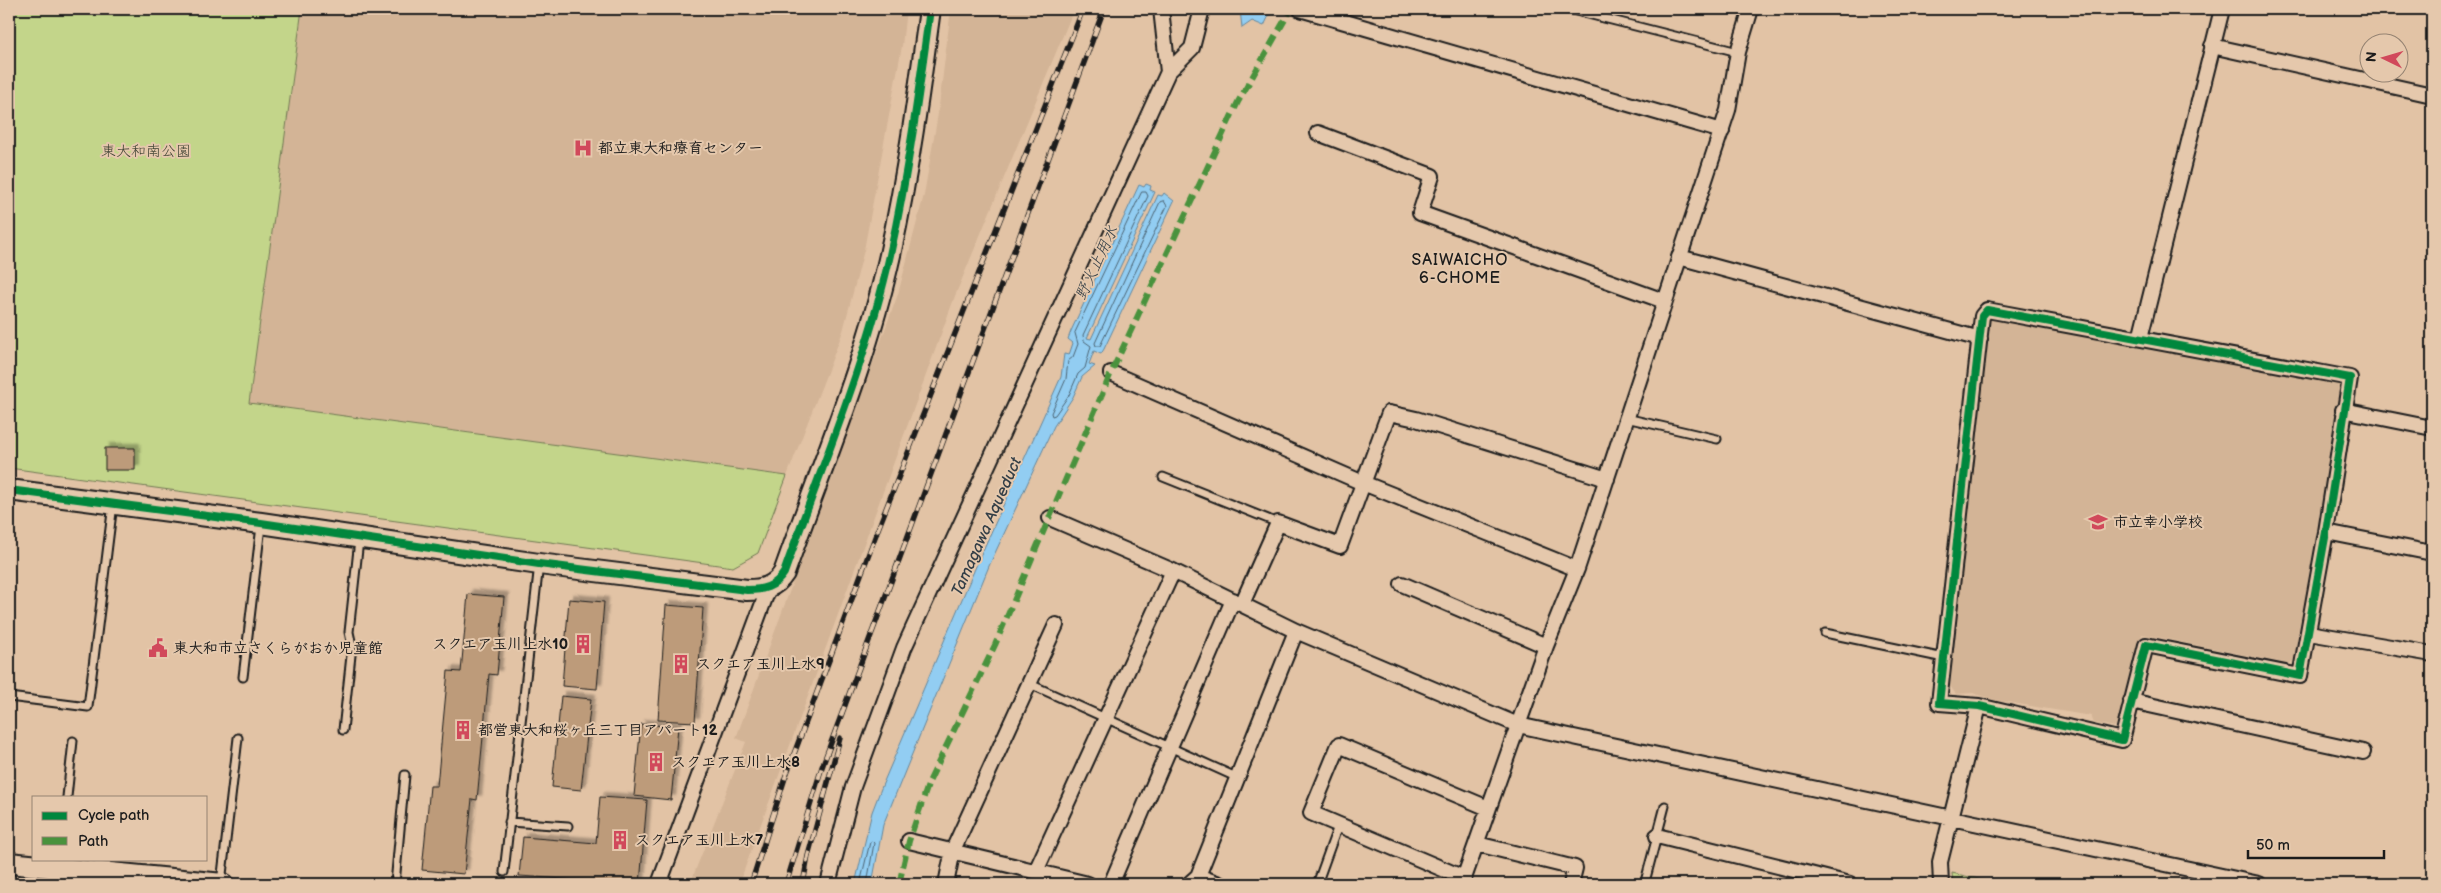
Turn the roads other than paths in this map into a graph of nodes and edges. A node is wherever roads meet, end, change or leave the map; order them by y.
1 (930, 9) edge
2 (1161, 9) edge
3 (1202, 9) edge
4 (1300, 9) edge
5 (1568, 9) edge
6 (1751, 9) edge
7 (2222, 9) edge
8 (2212, 46) junction
9 (1738, 52) junction
10 (1168, 72) junction
11 (2432, 95) edge
12 (1722, 131) junction
13 (1318, 133) dead end
14 (1679, 257) junction
15 (1664, 301) junction
16 (2140, 338) junction
17 (1980, 339) junction
18 (1111, 373) dead end
19 (2343, 410) junction
20 (1626, 418) junction
21 (2432, 428) edge
22 (1718, 439) dead end
23 (1163, 477) dead end
24 (1607, 479) junction
25 (1363, 483) junction
26 (9, 490) edge
27 (113, 504) junction
28 (1050, 518) dead end
29 (262, 523) junction
30 (1278, 523) junction
31 (2326, 532) junction
32 (360, 537) junction
33 (2432, 553) edge
34 (539, 564) junction
35 (1577, 569) junction
36 (1172, 571) junction
37 (1402, 584) dead end
38 (769, 587) junction
39 (1237, 602) junction
40 (1056, 625) dead end
41 (1296, 631) junction
42 (1825, 633) dead end
43 (2309, 633) junction
44 (1546, 646) junction
45 (2432, 654) edge
46 (1944, 658) junction
47 (243, 677) dead end
48 (1030, 684) junction
49 (9, 697) edge
50 (2131, 701) junction
51 (1979, 706) junction
52 (1105, 718) junction
53 (1518, 726) junction
54 (343, 730) dead end
55 (238, 738) dead end
56 (73, 741) dead end
57 (1170, 748) junction
58 (2364, 752) dead end
59 (405, 774) dead end
60 (1236, 777) junction
61 (67, 796) edge
62 (1665, 806) dead end
63 (1488, 808) junction
64 (1950, 817) junction
65 (509, 822) junction
66 (568, 826) dead end
67 (1338, 826) junction
68 (1657, 836) junction
69 (910, 841) dead end
70 (1477, 844) junction
71 (953, 850) junction
72 (9, 863) edge
73 (60, 863) edge
74 (1036, 871) junction
75 (504, 872) dead end
76 (1646, 878) dead end
77 (1193, 880) edge
78 (1463, 881) edge
79 (222, 884) edge
80 (395, 884) edge
81 (659, 884) edge
82 (828, 884) edge
83 (946, 884) edge
84 (1088, 884) edge
85 (1111, 884) edge
86 (1219, 884) edge
87 (1316, 884) edge
88 (1571, 884) edge
89 (1850, 884) edge
90 (1941, 884) edge
91 (2259, 884) edge

1 - 38 street
2 - 10 street
3 - 10 street
4 - 12 street
5 - 9 lane
6 - 9 street
7 - 8 street
8 - 11 street
8 - 16 street
9 - 12 street
10 - 82 street
12 - 14 street
13 - 15 street
14 - 15 street
14 - 17 street
15 - 20 street
16 - 17 street
16 - 19 street
17 - 46 street
18 - 25 street
19 - 21 street
19 - 31 street
20 - 22 lane
20 - 24 street
23 - 30 lane
24 - 25 street
24 - 35 street
25 - 30 street
25 - 35 street
26 - 27 street
27 - 29 street
27 - 49 lane
28 - 36 street
29 - 32 street
29 - 47 lane
30 - 39 street
31 - 33 street
31 - 43 street
32 - 34 street
32 - 54 lane
34 - 38 street
34 - 65 lane
35 - 44 street
36 - 39 street
36 - 52 street
37 - 44 street
38 - 81 street
39 - 41 street
39 - 57 street
40 - 48 street
41 - 53 street
41 - 60 street
42 - 46 lane
43 - 45 street
43 - 50 street
44 - 53 street
46 - 51 street
48 - 52 lane
48 - 71 street
50 - 51 street
50 - 58 street
51 - 64 street
52 - 57 lane
52 - 74 street
53 - 63 street
53 - 64 street
55 - 79 lane
56 - 61 lane
57 - 60 lane
57 - 85 street
59 - 80 lane
60 - 77 street
62 - 68 lane
63 - 67 street
63 - 70 street
64 - 90 street
64 - 91 street
65 - 66 lane
65 - 75 lane
67 - 78 street
67 - 87 lane
68 - 76 lane
68 - 89 street
69 - 71 street
70 - 78 street
70 - 88 street
71 - 74 street
71 - 83 street
72 - 73 street
73 - 79 street
74 - 84 street
77 - 86 street

